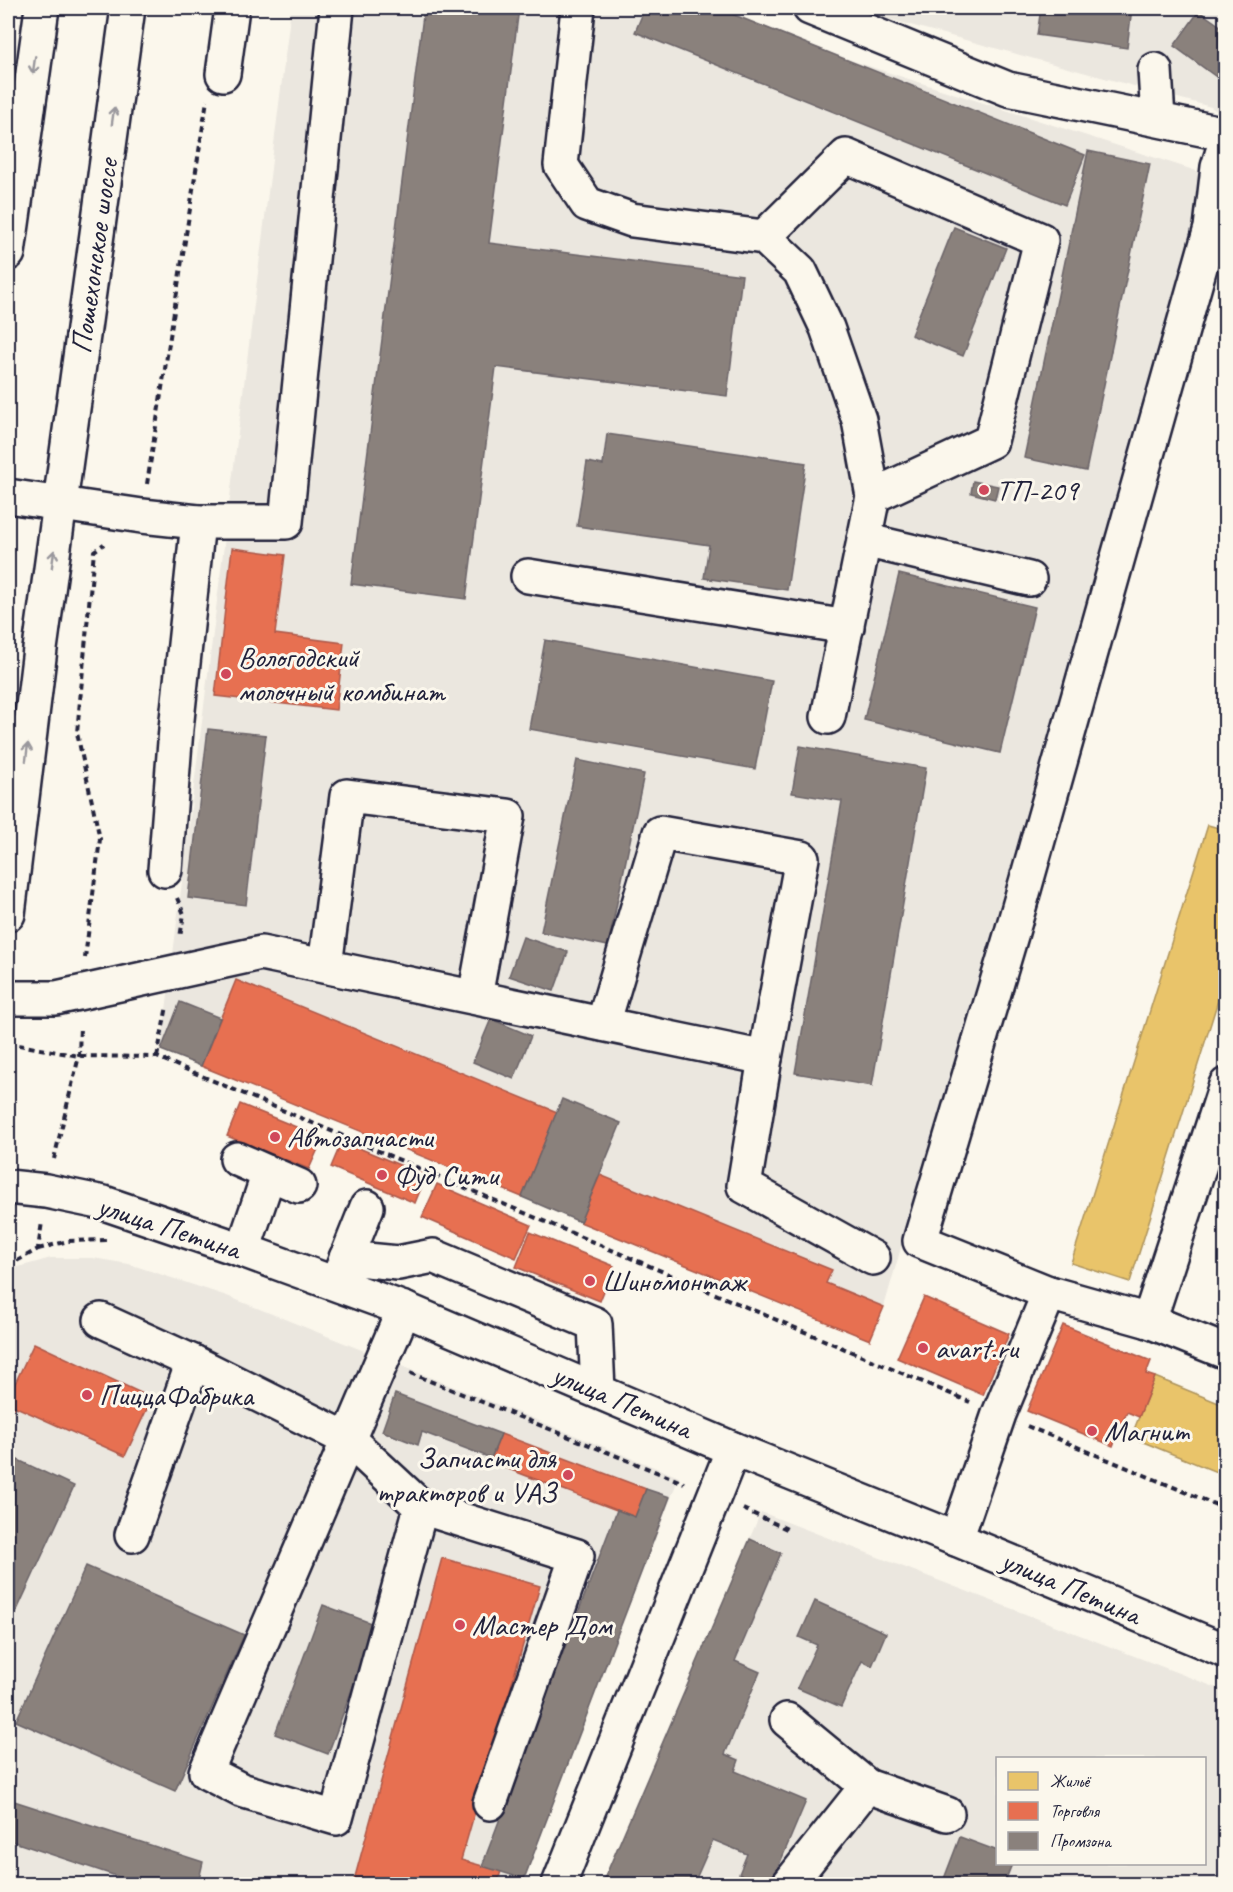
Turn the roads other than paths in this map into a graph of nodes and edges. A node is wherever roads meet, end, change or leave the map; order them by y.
1 (42, 8) edge
2 (128, 8) edge
3 (232, 8) edge
4 (337, 8) edge
5 (578, 8) edge
6 (810, 8) edge
7 (1155, 70) dead end
8 (216, 82) road end
9 (1158, 119) junction
10 (1226, 134) edge
11 (1226, 141) edge
12 (764, 237) junction
13 (8, 253) edge
14 (8, 496) edge
15 (873, 496) junction
16 (61, 504) junction
17 (198, 522) junction
18 (864, 540) junction
19 (528, 576) dead end
20 (1029, 579) dead end
21 (847, 627) junction
22 (828, 717) dead end
23 (165, 870) dead end
24 (8, 914) edge
25 (325, 966) junction
26 (475, 997) junction
27 (8, 998) edge
28 (603, 1024) junction
29 (765, 1058) junction
30 (1226, 1085) edge
31 (237, 1159) dead end
32 (269, 1173) junction
33 (299, 1185) dead end
34 (8, 1187) edge
35 (367, 1207) dead end
36 (243, 1251) junction
37 (873, 1258) dead end
38 (341, 1271) junction
39 (1049, 1293) junction
40 (404, 1309) junction
41 (101, 1320) dead end
42 (1149, 1321) junction
43 (1226, 1352) edge
44 (193, 1362) junction
45 (598, 1391) junction
46 (350, 1440) junction
47 (733, 1449) junction
48 (421, 1507) junction
49 (132, 1534) dead end
50 (956, 1539) junction
51 (1226, 1651) edge
52 (787, 1720) dead end
53 (867, 1786) junction
54 (490, 1803) dead end
55 (947, 1814) dead end
56 (559, 1884) edge
57 (789, 1884) edge

1 -> 13 street
16 -> 2 street, Пошехонское шоссе
3 - 8 street
4 - 17 street
5 - 12 street
6 - 9 street
7 - 9 street
9 - 10 street
11 - 39 street
12 - 15 street
12 - 15 street
14 - 16 street
15 - 18 street
16 - 17 street
24 -> 16 street, Пошехонское шоссе
17 - 23 street
18 - 20 street
18 - 21 street
19 - 21 street
21 - 22 street
25 - 26 street
25 - 26 street
25 - 27 street
26 - 28 street
28 - 29 street
28 - 29 street
29 - 37 street
30 - 42 street
31 - 32 street
32 - 33 street
32 - 36 street
34 - 36 street, улица Петина
35 - 38 street
36 - 38 street, улица Петина
38 - 40 street, улица Петина
38 - 45 street
39 - 42 street
39 - 50 street
40 - 45 street, улица Петина
40 - 46 street
41 - 44 street
42 - 43 street
44 - 46 street
44 - 49 street
45 - 47 street, улица Петина
46 - 48 street
46 - 48 street
47 - 50 street, улица Петина
47 - 56 street
48 - 54 street
50 - 51 street, улица Петина
52 - 53 street
53 - 55 street
53 - 57 street

